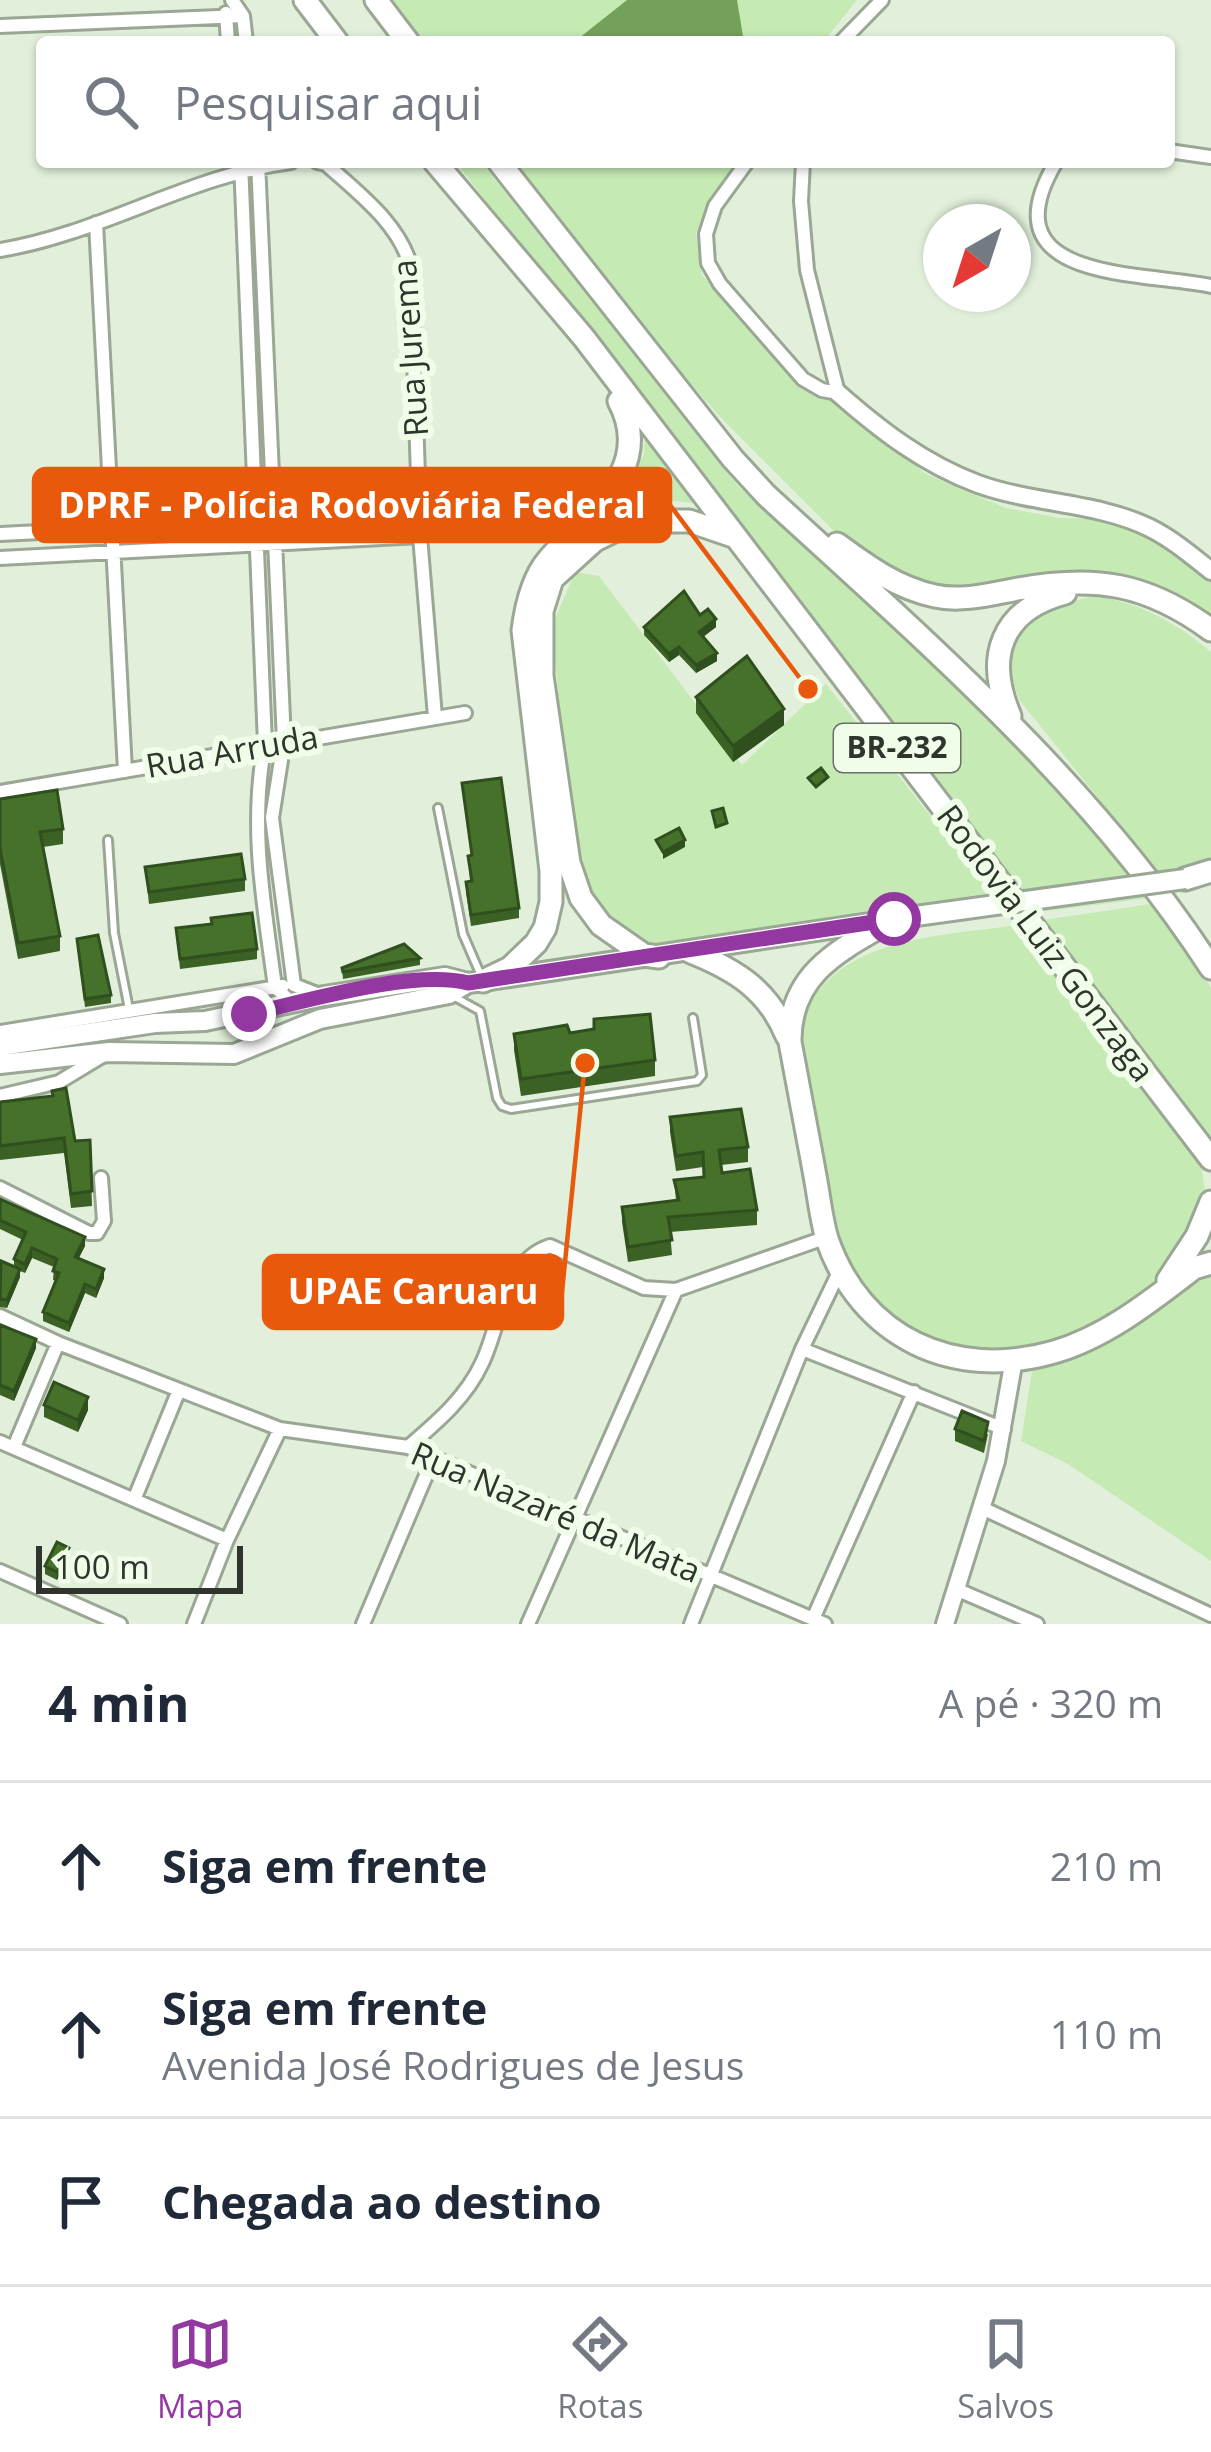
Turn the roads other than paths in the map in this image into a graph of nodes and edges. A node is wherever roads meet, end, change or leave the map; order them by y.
1 (230, 0) edge
2 (305, 0) edge
3 (376, 0) edge
4 (881, 0) edge
5 (226, 16) junction
6 (243, 16) junction
7 (0, 26) edge
8 (228, 36) edge
9 (245, 36) edge
10 (332, 36) edge
11 (403, 36) edge
12 (847, 36) edge
13 (1175, 153) edge
14 (1211, 157) edge
15 (236, 168) edge
16 (241, 168) edge
17 (258, 168) edge
18 (330, 168) edge
19 (440, 168) edge
20 (504, 168) edge
21 (743, 168) edge
22 (802, 168) edge
23 (1052, 168) edge
24 (96, 223) junction
25 (0, 250) edge
26 (1211, 286) edge
27 (584, 338) junction
28 (838, 393) junction
29 (766, 494) junction
30 (275, 520) junction
31 (255, 521) junction
32 (114, 527) junction
33 (0, 534) edge
34 (420, 536) junction
35 (735, 536) junction
36 (278, 545) junction
37 (256, 546) junction
38 (116, 555) junction
39 (0, 558) edge
40 (1211, 571) edge
41 (1211, 630) edge
42 (1211, 644) edge
43 (465, 713) dead end
44 (435, 717) junction
45 (1013, 722) junction
46 (284, 741) junction
47 (265, 744) junction
48 (125, 771) junction
49 (0, 792) edge
50 (438, 808) dead end
51 (108, 840) dead end
52 (1211, 876) edge
53 (1185, 879) joint
54 (894, 919) junction
55 (692, 952) junction
56 (659, 957) junction
57 (1211, 968) edge
58 (475, 982) junction
59 (275, 987) junction
60 (294, 994) junction
61 (449, 994) junction
62 (130, 1013) junction
63 (249, 1014) junction
64 (692, 1018) dead end
65 (205, 1021) junction
66 (155, 1023) junction
67 (0, 1032) edge
68 (790, 1042) junction
69 (0, 1046) edge
70 (259, 1047) junction
71 (109, 1052) junction
72 (202, 1054) junction
73 (0, 1064) edge
74 (0, 1096) edge
75 (1210, 1162) edge
76 (101, 1178) dead end
77 (0, 1188) edge
78 (1211, 1202) edge
79 (827, 1238) junction
80 (1211, 1263) edge
81 (841, 1268) junction
82 (676, 1290) junction
83 (1158, 1296) junction
84 (0, 1316) edge
85 (58, 1343) junction
86 (802, 1349) junction
87 (1014, 1359) junction
88 (179, 1390) junction
89 (914, 1392) junction
90 (280, 1429) junction
91 (1004, 1429) junction
92 (7, 1444) edge
93 (408, 1448) junction
94 (434, 1459) junction
95 (134, 1500) junction
96 (982, 1508) junction
97 (575, 1521) junction
98 (227, 1540) junction
99 (0, 1571) edge
100 (709, 1575) junction
101 (958, 1590) junction
102 (1211, 1615) edge
103 (819, 1621) edge
104 (120, 1624) edge
105 (194, 1624) edge
106 (363, 1624) edge
107 (528, 1624) edge
108 (691, 1624) edge
109 (945, 1624) edge
110 (1037, 1624) edge

1 - 5 street
1 - 6 street
2 - 10 highway
3 - 11 highway
4 - 12 street
5 - 6 street
5 - 7 street
5 - 8 street
6 - 9 street
13 - 14 street
15 - 24 street
16 - 31 street
17 - 30 street
18 - 34 street, Rua Jurema
19 - 27 highway, Rodovia Luiz Gonzaga / BR-232
20 - 29 highway, BR-232
21 - 28 street
22 - 28 street
23 - 26 street
24 - 25 street
24 - 32 street
27 - 35 highway, Rodovia Luiz Gonzaga / BR-232
27 - 58 highway
28 - 40 street
29 - 41 highway
29 - 45 highway, BR-232
30 - 31 street
30 - 36 street
31 - 32 street
31 - 37 street
32 - 33 street
32 - 38 street
34 - 36 street
34 - 44 street, Rua Jurema
35 - 56 highway
35 - 75 highway, Rodovia Luiz Gonzaga / BR-232
36 - 37 street
36 - 46 street
37 - 38 street
37 - 47 street
38 - 39 street
38 - 48 street
42 - 45 highway
43 - 44 street, Rua Arruda
44 - 46 street, Rua Arruda
45 - 57 highway, BR-232
46 - 47 street, Rua Arruda
46 - 60 street
47 - 48 street, Rua Arruda
47 - 59 street
48 - 49 street, Rua Arruda
50 - 58 lane
51 - 62 lane
52 - 53 highway
53 - 54 main road, bridge
54 - 55 main road
54 - 68 highway
55 - 56 main road
55 - 68 highway
56 - 58 main road
58 - 60 main road
58 - 61 main road
59 - 60 street
59 - 62 street
60 - 63 main road
61 - 64 lane
61 - 70 main road
62 - 66 lane
62 - 67 street
63 - 65 main road
63 - 70 main road
65 - 66 main road
65 - 72 main road
66 - 69 main road
68 - 79 highway
70 - 72 main road
71 - 72 main road
71 - 73 main road
71 - 74 street
76 - 77 street
78 - 83 highway
79 - 81 highway
79 - 82 street
80 - 83 highway
81 - 86 street
81 - 87 highway
82 - 93 street
82 - 97 street
83 - 87 highway
84 - 85 street, Rua Nazaré da Mata
85 - 88 street, Rua Nazaré da Mata
85 - 92 street
86 - 89 street
86 - 100 street
87 - 91 street
88 - 90 street, Rua Nazaré da Mata
88 - 95 street
89 - 91 street
89 - 103 street
90 - 93 street, Rua Nazaré da Mata
90 - 98 street
91 - 96 street
92 - 95 street
93 - 94 street, Rua Nazaré da Mata
94 - 97 street, Rua Nazaré da Mata
94 - 106 street
95 - 98 street
96 - 101 street
96 - 102 street
97 - 100 street, Rua Nazaré da Mata
97 - 107 street
98 - 105 street
99 - 104 street
100 - 103 street, Rua Nazaré da Mata
100 - 108 street
101 - 109 street
101 - 110 street

